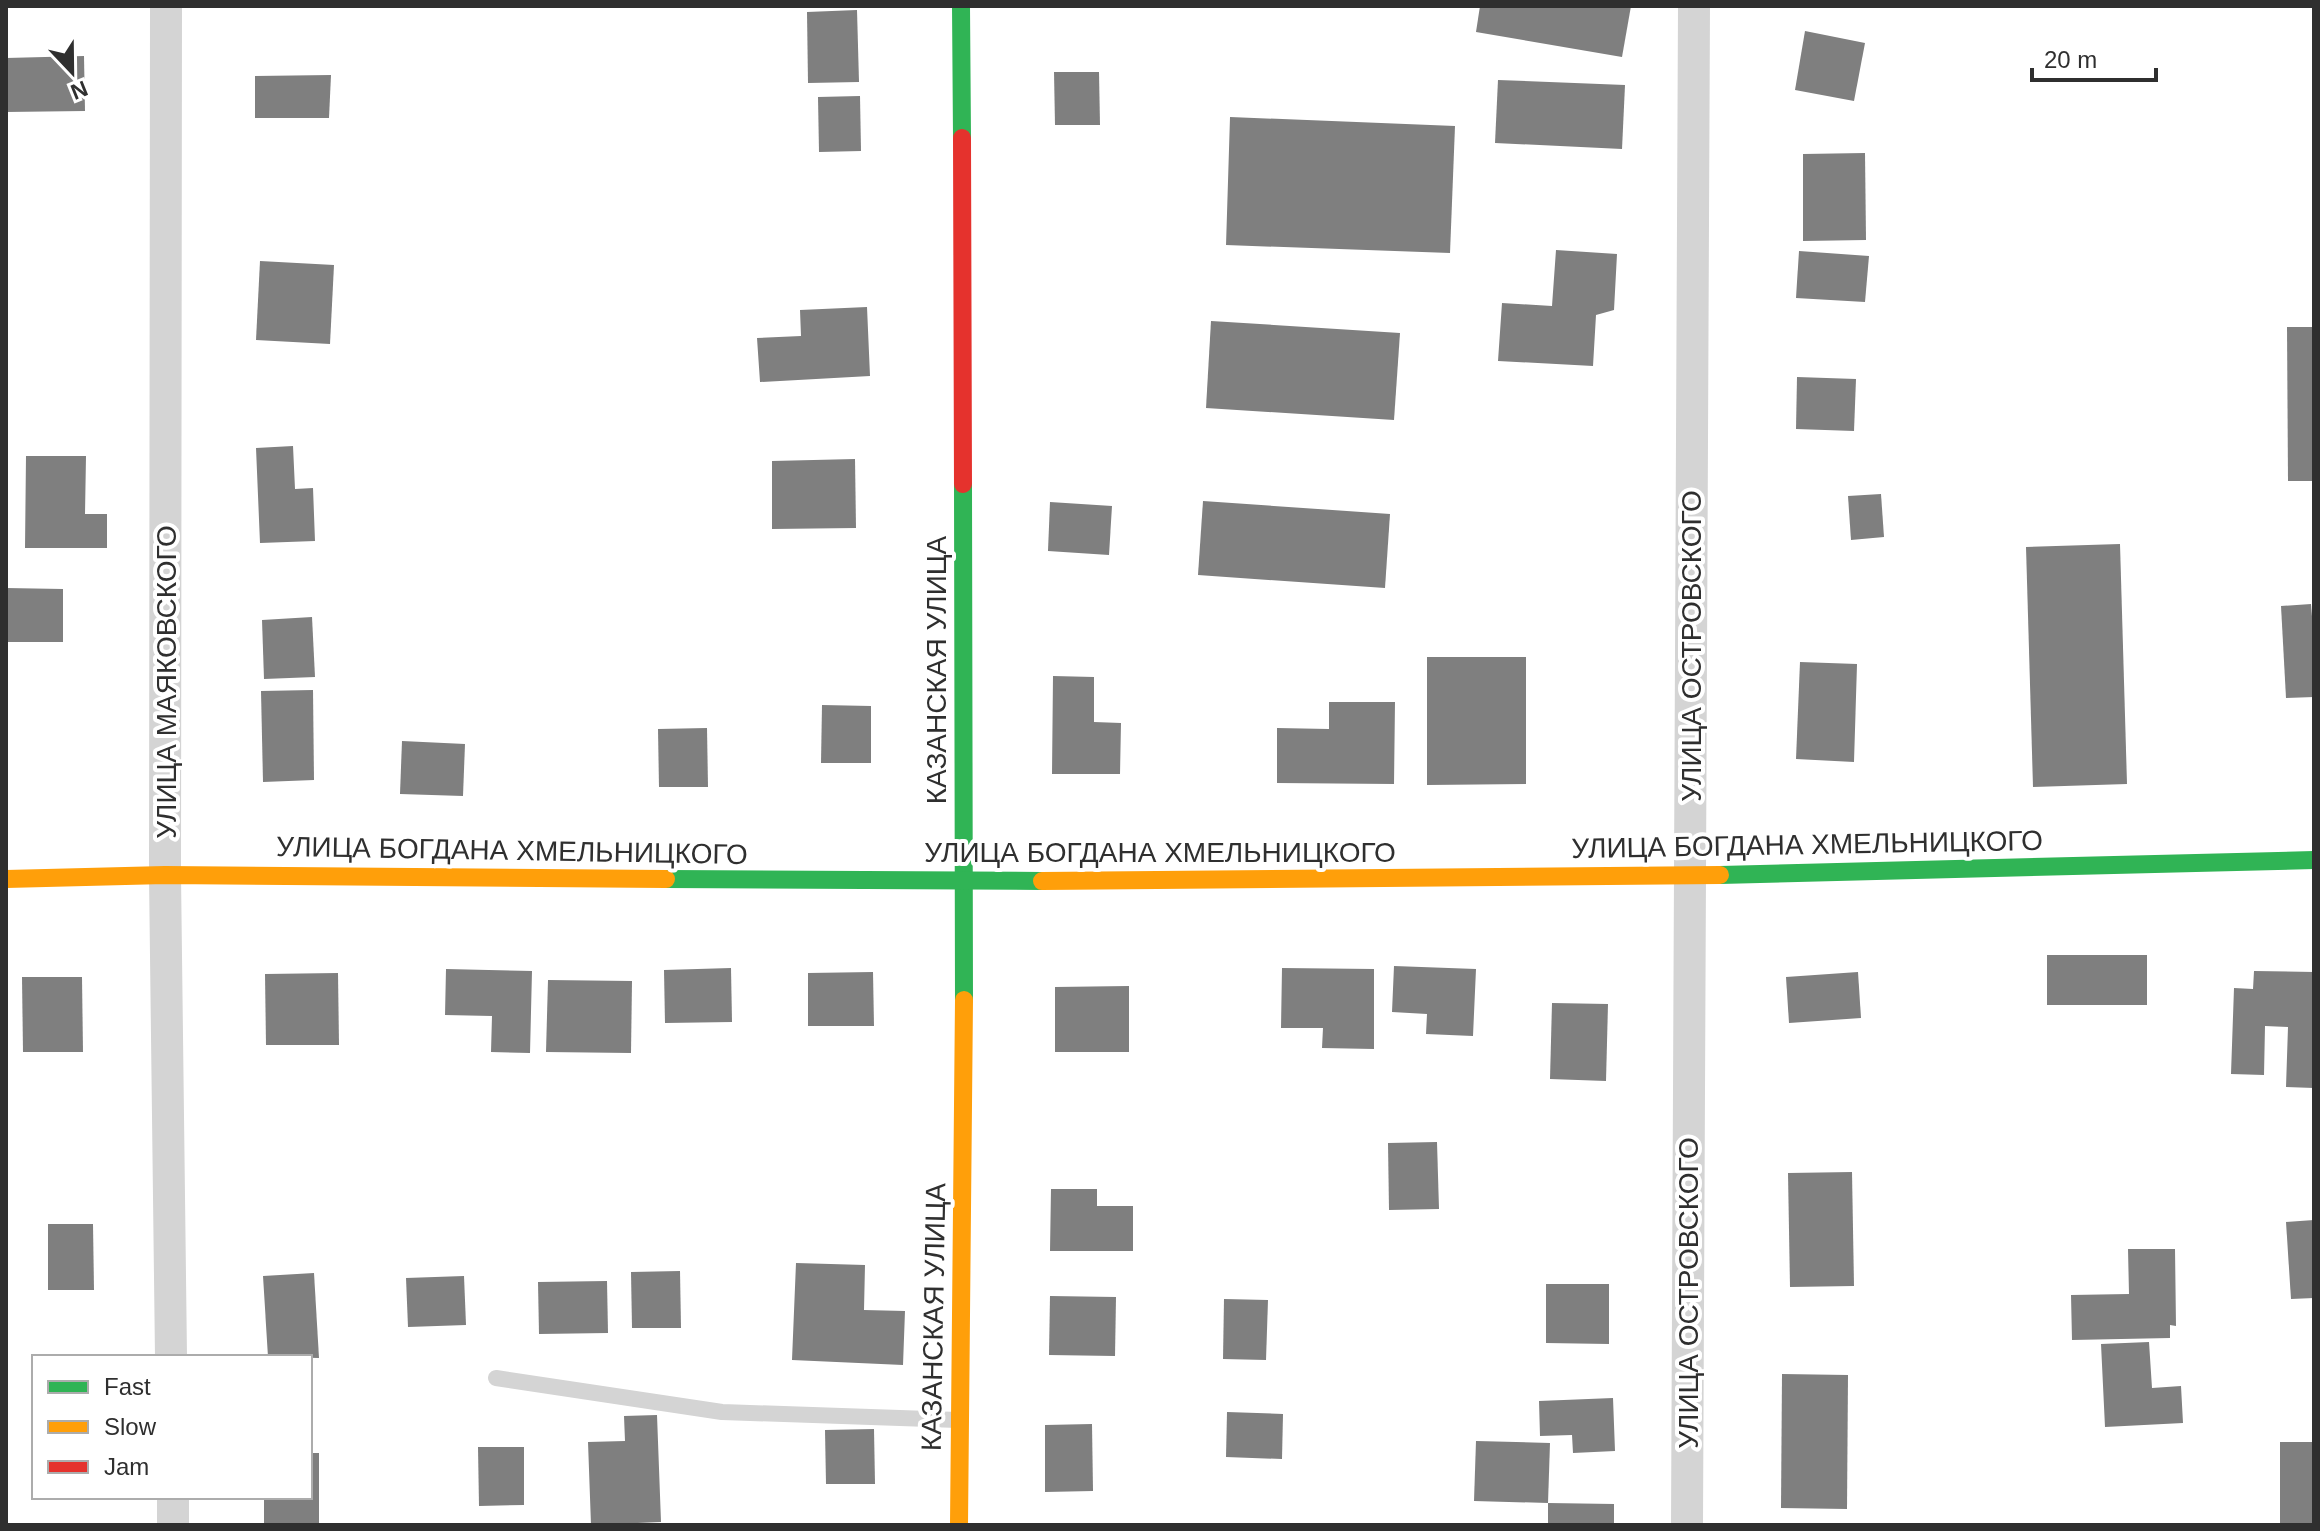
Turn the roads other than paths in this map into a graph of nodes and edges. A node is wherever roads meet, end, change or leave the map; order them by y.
1 (166, 6) edge
2 (961, 6) edge
3 (1694, 6) edge
4 (2314, 860) edge
5 (165, 875) junction
6 (1690, 876) junction
7 (6, 879) edge
8 (965, 882) junction
9 (171, 1355) edge
10 (496, 1378) dead end
11 (959, 1420) junction
12 (173, 1499) edge
13 (173, 1525) edge
14 (959, 1525) edge
15 (1687, 1525) edge

1 - 5 street, УЛИЦА МАЯКОВСКОГО
2 - 8 street, КАЗАНСКАЯ УЛИЦА
3 - 6 street, УЛИЦА ОСТРОВСКОГО
4 - 6 street, УЛИЦА БОГДАНА ХМЕЛЬНИЦКОГО
5 - 7 street, УЛИЦА БОГДАНА ХМЕЛЬНИЦКОГО
5 - 8 street, УЛИЦА БОГДАНА ХМЕЛЬНИЦКОГО
5 - 9 street, УЛИЦА МАЯКОВСКОГО
6 - 8 street, УЛИЦА БОГДАНА ХМЕЛЬНИЦКОГО
6 - 15 street, УЛИЦА ОСТРОВСКОГО
8 - 11 street, КАЗАНСКАЯ УЛИЦА
10 - 11 lane
11 - 14 street, КАЗАНСКАЯ УЛИЦА
12 - 13 street

